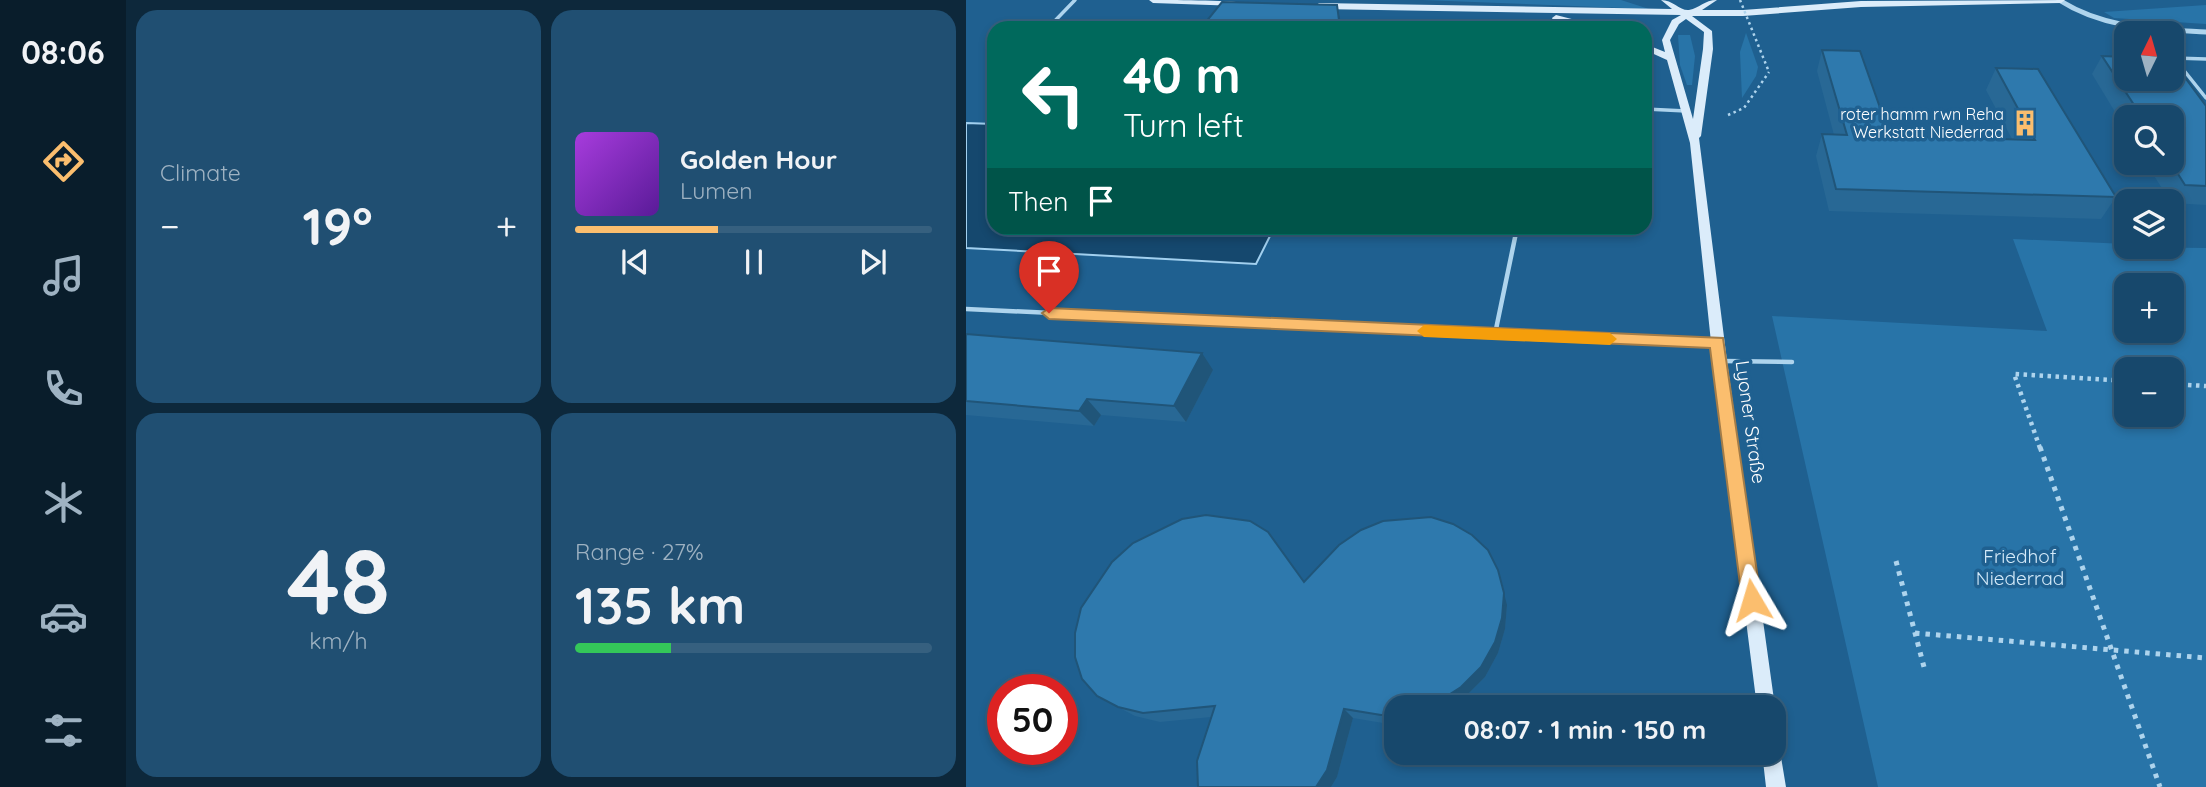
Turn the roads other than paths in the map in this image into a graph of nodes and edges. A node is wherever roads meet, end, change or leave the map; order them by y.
1 (1074, 0) edge
2 (1153, 0) edge
3 (1665, 0) edge
4 (1713, 0) edge
5 (2060, 0) edge
6 (1248, 4) edge
7 (1303, 5) edge
8 (1524, 11) junction
9 (1686, 13) junction
10 (1743, 13) junction
11 (1054, 21) edge
12 (1566, 21) edge
13 (1708, 31) junction
14 (2206, 32) edge
15 (1652, 50) edge
16 (1671, 58) junction
17 (2206, 59) edge
18 (2206, 97) edge
19 (1652, 109) edge
20 (1686, 111) junction
21 (1695, 143) junction
22 (1516, 235) edge
23 (966, 309) edge
24 (1495, 334) junction
25 (1717, 342) junction
26 (1720, 361) junction
27 (1792, 362) dead end
28 (1764, 695) edge
29 (1773, 765) edge
30 (1776, 787) edge

1 - 11 lane
2 - 6 main road
3 - 9 main road
4 - 9 main road
5 - 10 main road
5 - 14 street
7 - 8 main road
8 - 9 main road
8 - 12 main road
9 - 10 main road
9 - 13 main road
9 - 16 main road, Lyoner Straße
10 - 13 main road
13 - 21 main road, Lyoner Straße
15 - 16 main road
16 - 20 main road, Lyoner Straße
17 - 18 lane
19 - 20 lane
20 - 21 main road, Lyoner Straße
21 - 25 main road, Lyoner Straße
22 - 24 lane
23 - 24 lane
24 - 25 lane
25 - 26 main road, Lyoner Straße
26 - 27 lane
26 - 28 main road, Lyoner Straße
29 - 30 main road

